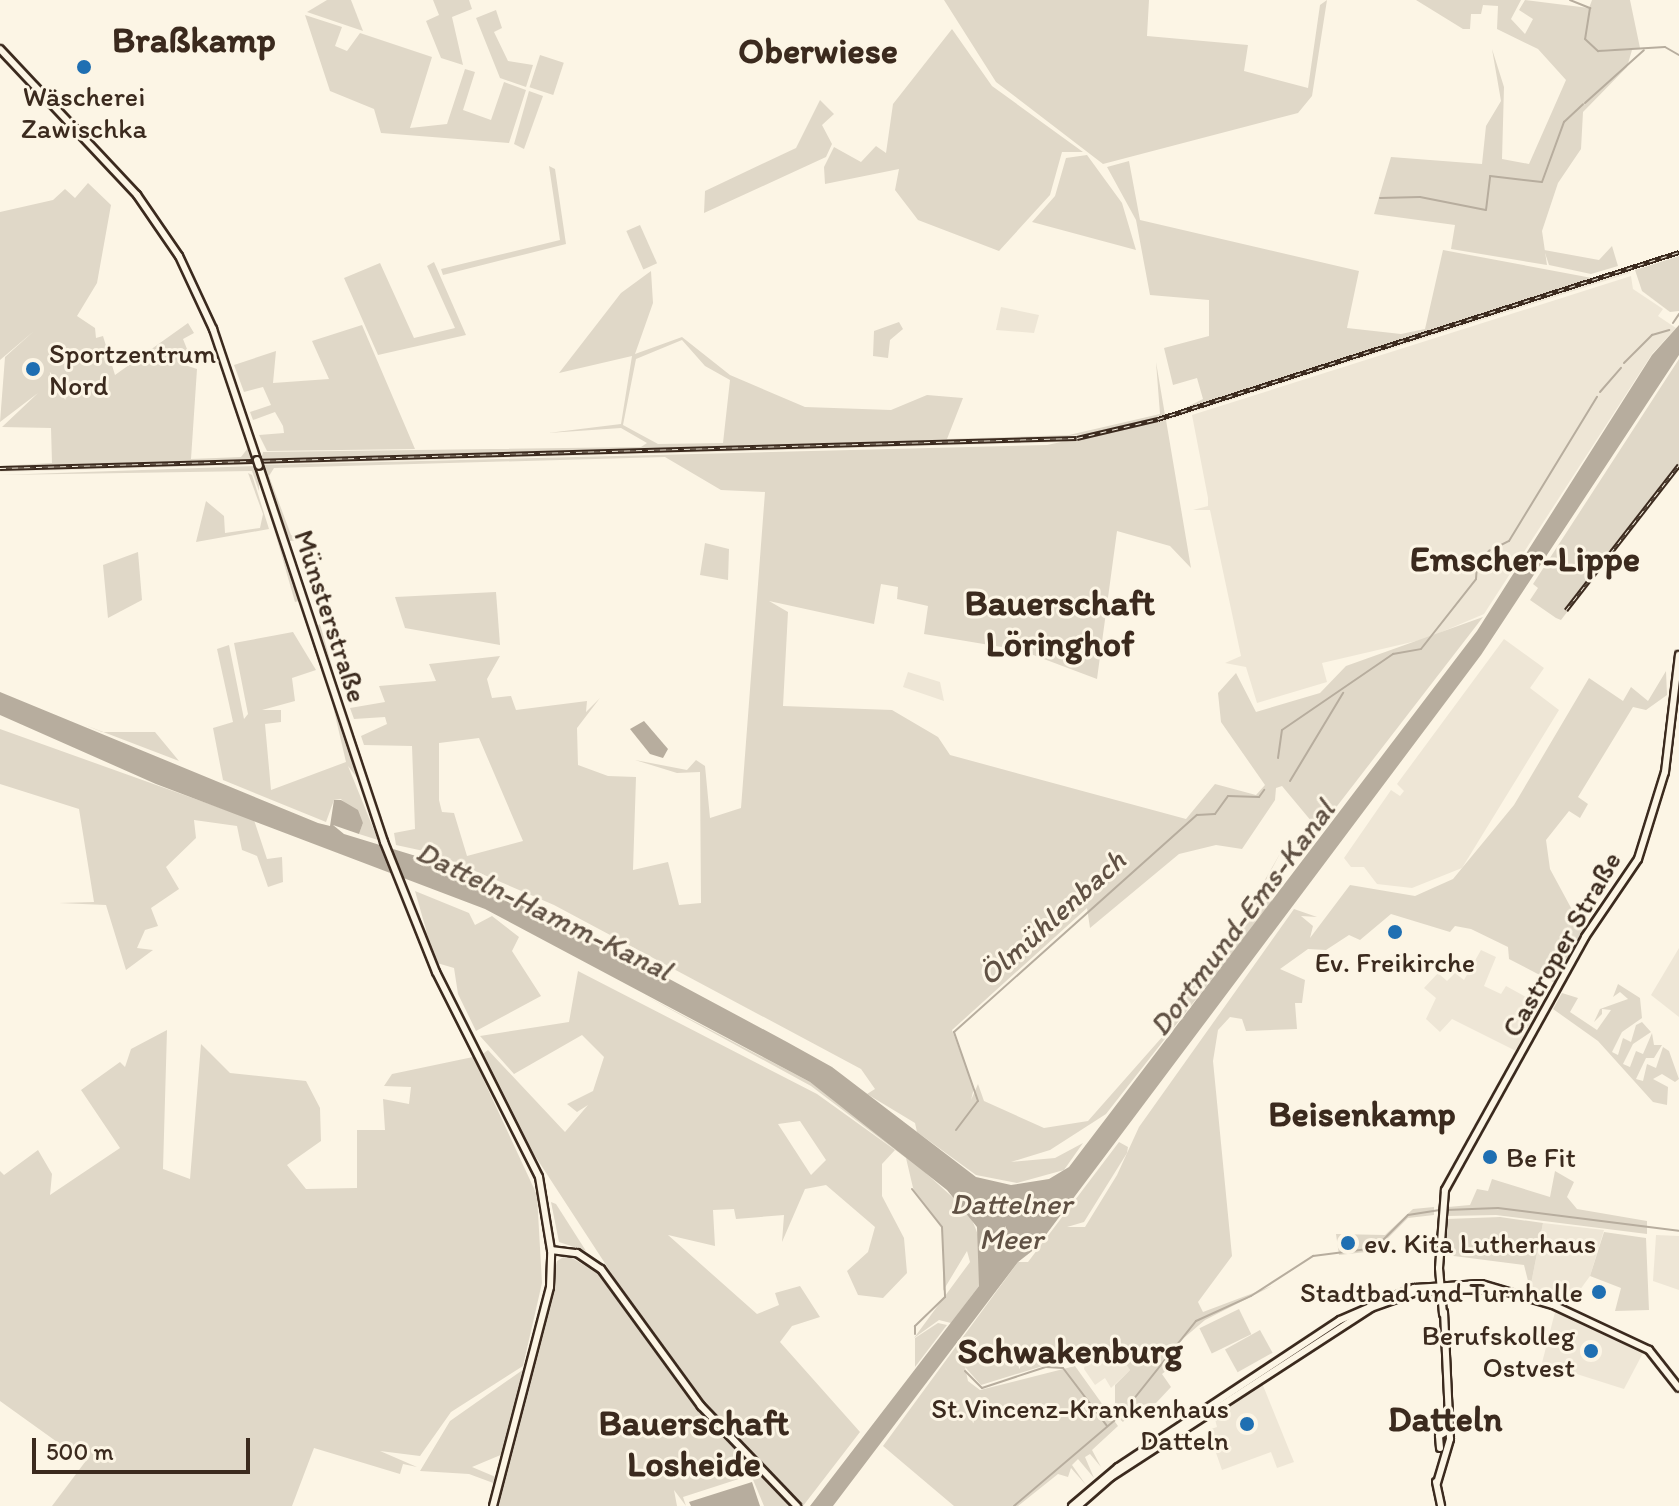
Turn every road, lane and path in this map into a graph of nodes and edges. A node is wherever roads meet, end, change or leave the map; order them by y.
1 (0, 49) edge
2 (1679, 655) edge
3 (1441, 1241) junction
4 (551, 1250) junction
5 (570, 1250) junction
6 (551, 1265) junction
7 (1439, 1268) junction
8 (1442, 1286) junction
9 (1414, 1288) junction
10 (1679, 1388) edge
11 (493, 1506) edge
12 (797, 1506) edge
13 (1072, 1506) edge
14 (1078, 1506) edge
15 (1441, 1506) edge

1 - 4 main road, Münsterstraße
2 - 3 main road, Castroper Straße
3 - 7 main road, Castroper Straße
3 - 8 main road, Castroper Straße
4 - 5 main road
4 - 6 main road, Münsterstraße
5 - 6 main road
5 - 12 main road
6 - 11 main road, Münsterstraße
7 - 8 main road, Castroper Straße
7 - 9 main road
8 - 9 main road
8 - 10 main road
8 - 14 main road
8 - 15 main road, Castroper Straße
9 - 13 main road

